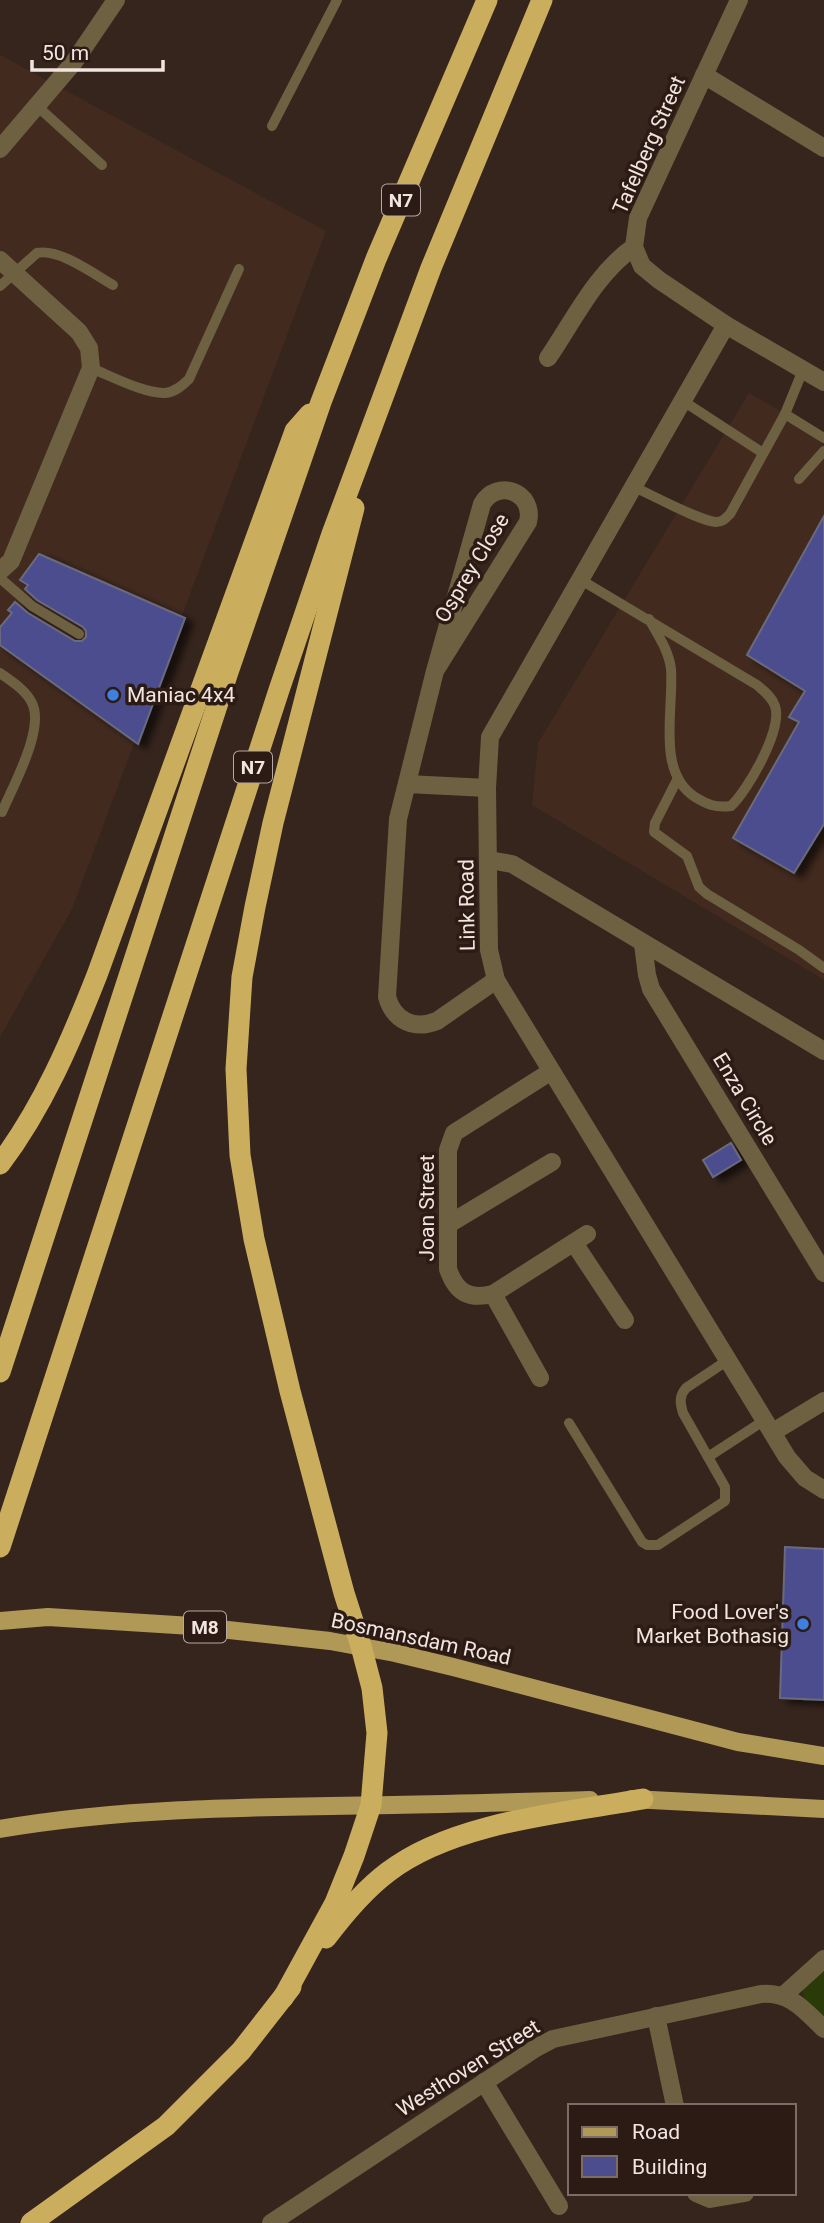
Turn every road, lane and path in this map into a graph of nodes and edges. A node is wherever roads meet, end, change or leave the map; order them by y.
1 (116, 0) edge
2 (337, 0) edge
3 (487, 0) edge
4 (542, 0) edge
5 (739, 0) edge
6 (704, 75) junction
7 (37, 106) junction
8 (272, 126) dead end
9 (824, 148) edge
10 (0, 149) edge
11 (102, 165) dead end
12 (634, 247) junction
13 (0, 260) edge
14 (239, 269) dead end
15 (15, 274) junction
16 (113, 285) dead end
17 (0, 286) edge
18 (726, 324) junction
19 (548, 358) dead end
20 (91, 368) junction
21 (803, 370) junction
22 (824, 382) edge
23 (683, 401) junction
24 (321, 402) junction
25 (785, 414) junction
26 (824, 438) edge
27 (824, 451) edge
28 (763, 453) junction
29 (356, 468) junction
30 (799, 480) dead end
31 (634, 487) junction
32 (0, 571) edge
33 (0, 578) edge
34 (581, 580) junction
35 (649, 620) junction
36 (79, 634) dead end
37 (435, 671) junction
38 (0, 673) edge
39 (677, 780) junction
40 (407, 784) junction
41 (487, 788) junction
42 (2, 812) dead end
43 (489, 859) junction
44 (643, 944) junction
45 (824, 968) edge
46 (496, 980) junction
47 (824, 1051) edge
48 (550, 1072) junction
49 (552, 1162) dead end
50 (0, 1164) edge
51 (449, 1224) junction
52 (824, 1273) edge
53 (493, 1294) junction
54 (625, 1320) dead end
55 (728, 1360) junction
56 (0, 1372) edge
57 (540, 1378) dead end
58 (824, 1401) edge
59 (569, 1423) dead end
60 (769, 1426) junction
61 (708, 1457) junction
62 (824, 1490) edge
63 (0, 1547) edge
64 (0, 1620) edge
65 (361, 1646) junction
66 (824, 1756) edge
67 (643, 1799) junction
68 (371, 1805) junction
69 (824, 1809) edge
70 (0, 1829) edge
71 (824, 1959) edge
72 (784, 1995) junction
73 (283, 1998) junction
74 (656, 2016) junction
75 (824, 2029) edge
76 (484, 2082) junction
77 (675, 2104) edge
78 (701, 2195) edge
79 (733, 2195) edge
80 (559, 2206) dead end
81 (31, 2223) edge
82 (271, 2223) edge

1 - 7 street
2 - 8 lane
3 - 24 highway, N7
4 - 29 highway, N7
5 - 6 street, Tafelberg Street
6 - 9 street
6 - 12 street, Tafelberg Street
7 - 10 street
7 - 11 lane
12 - 18 street, Tafelberg Street
12 - 19 street
13 - 15 street
14 - 20 lane
15 - 16 lane
15 - 17 lane
15 - 20 street
18 - 21 street, Tafelberg Street
18 - 23 street, Link Road
20 - 32 street
21 - 22 street, Tafelberg Street
21 - 25 lane
23 - 28 lane
23 - 31 street, Link Road
24 - 50 highway
24 - 56 highway, N7
25 - 26 lane
25 - 28 lane
27 - 30 lane
28 - 31 lane
29 - 63 highway, N7
29 - 65 highway
31 - 34 street, Link Road
33 - 36 lane
34 - 35 lane
34 - 41 street, Link Road
35 - 39 lane
35 - 39 lane
37 - 37 street, Osprey Close
37 - 40 street, Osprey Close
38 - 42 lane
39 - 45 lane
40 - 41 street
40 - 46 street, Osprey Close
41 - 43 street, Link Road
43 - 44 street
43 - 46 street, Link Road
44 - 47 street
44 - 52 street, Enza Circle
46 - 48 street, Link Road
48 - 51 street, Joan Street
48 - 55 street, Link Road
49 - 51 street
51 - 53 street, Joan Street
53 - 54 street
53 - 57 street
55 - 60 street, Link Road
55 - 61 lane
58 - 60 street
59 - 61 lane
60 - 61 lane
60 - 62 street, Link Road
64 - 65 main road, Bosmansdam Road / M8
65 - 66 main road, Bosmansdam Road / M8
65 - 68 highway
67 - 68 main road
67 - 69 main road
67 - 73 highway
68 - 70 main road
68 - 73 highway
71 - 72 street
72 - 74 street, Westhoven Street
72 - 75 street
73 - 81 highway
74 - 76 street, Westhoven Street
74 - 77 street
76 - 80 street
76 - 82 street, Westhoven Street
78 - 79 street

